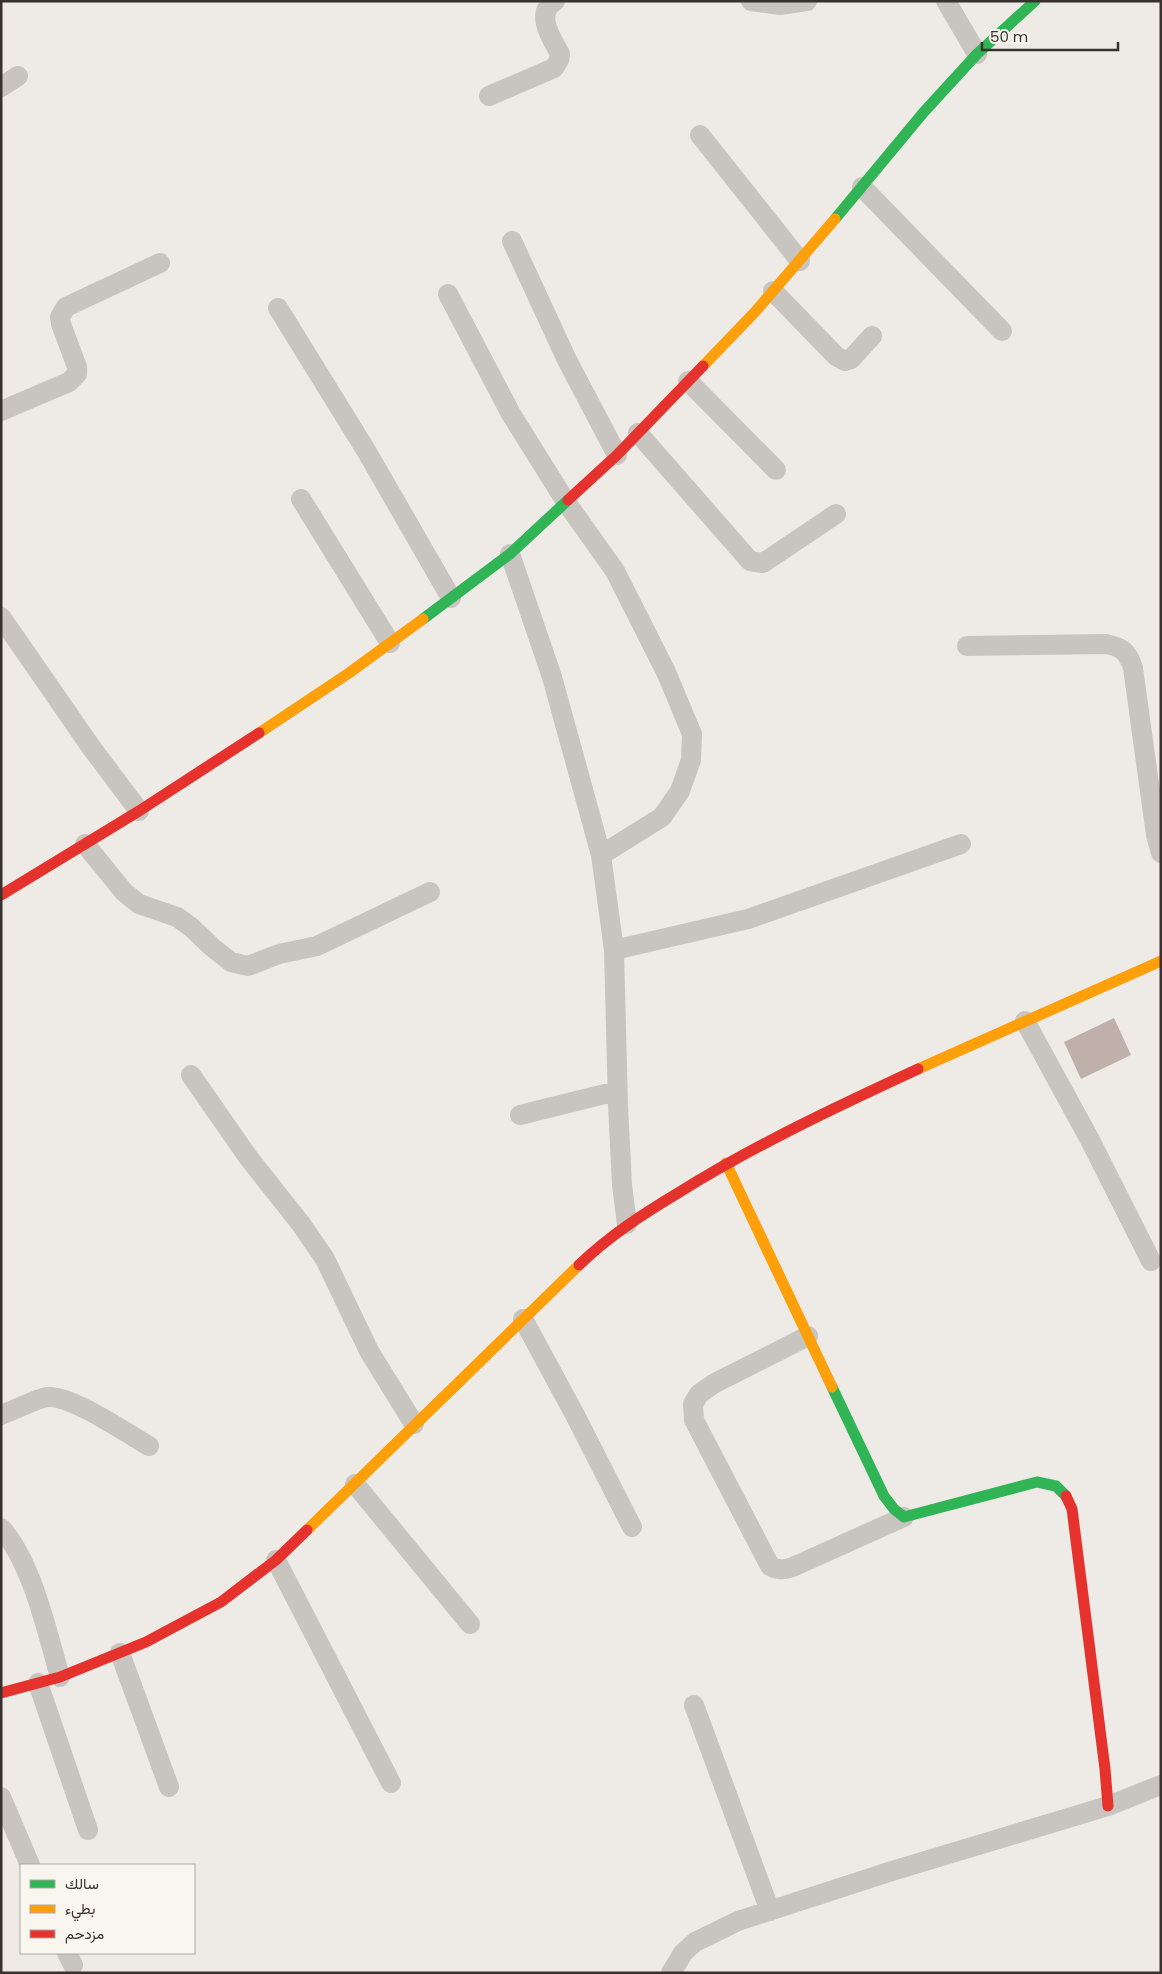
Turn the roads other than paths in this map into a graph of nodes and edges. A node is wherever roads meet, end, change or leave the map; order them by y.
1 (555, 1) edge
2 (752, 1) edge
3 (807, 1) edge
4 (946, 1) edge
5 (1035, 1) edge
6 (977, 54) junction
7 (489, 96) dead end
8 (700, 135) dead end
9 (862, 187) junction
10 (512, 241) dead end
11 (800, 262) junction
12 (160, 263) dead end
13 (773, 291) junction
14 (448, 294) dead end
15 (278, 308) dead end
16 (1002, 331) dead end
17 (872, 336) dead end
18 (688, 381) junction
19 (1, 411) edge
20 (638, 433) junction
21 (617, 455) junction
22 (776, 470) dead end
23 (301, 499) dead end
24 (566, 502) junction
25 (836, 514) dead end
26 (510, 554) junction
27 (450, 598) junction
28 (1, 617) edge
29 (390, 643) junction
30 (967, 646) dead end
31 (139, 811) junction
32 (85, 844) junction
33 (961, 844) dead end
34 (1161, 853) edge
35 (601, 855) junction
36 (430, 892) dead end
37 (1, 895) edge
38 (614, 950) junction
39 (1161, 961) edge
40 (1025, 1021) junction
41 (191, 1075) dead end
42 (617, 1091) junction
43 (520, 1115) dead end
44 (726, 1163) junction
45 (627, 1224) junction
46 (1151, 1261) dead end
47 (523, 1319) junction
48 (808, 1336) junction
49 (1, 1415) edge
50 (414, 1424) junction
51 (149, 1446) dead end
52 (355, 1484) junction
53 (904, 1517) junction
54 (1, 1528) edge
55 (632, 1528) dead end
56 (276, 1560) junction
57 (470, 1624) dead end
58 (120, 1653) junction
59 (60, 1676) junction
60 (38, 1682) junction
61 (1, 1693) edge
62 (694, 1705) dead end
63 (391, 1783) dead end
64 (1161, 1785) edge
65 (169, 1787) dead end
66 (1, 1797) edge
67 (1108, 1806) junction
68 (88, 1830) dead end
69 (30, 1864) edge
70 (770, 1911) junction
71 (671, 1973) edge

1 - 7 street
2 - 3 street
4 - 6 street
5 - 6 street
6 - 9 street
8 - 11 street
9 - 11 street
9 - 16 street
10 - 21 street
11 - 13 street
12 - 19 street
13 - 17 street
13 - 18 street
14 - 24 street
15 - 27 street
18 - 20 street
18 - 22 street
20 - 21 street
20 - 25 street
21 - 24 street
23 - 29 street
24 - 26 street
24 - 35 street
26 - 27 street
26 - 35 street
27 - 29 street
28 - 31 street
29 - 31 street
30 - 34 street
31 - 32 street
32 - 36 street
32 - 37 street
33 - 38 street
35 - 38 street
38 - 42 street
39 - 40 street
40 - 44 street
40 - 46 street
41 - 50 street
42 - 43 street
42 - 45 street
44 - 45 street
44 - 48 street
45 - 47 street
47 - 50 street
47 - 55 street
48 - 53 street
48 - 53 street
49 - 51 street
50 - 52 street
52 - 56 street
52 - 57 street
53 - 67 street
54 - 59 street
56 - 58 street
56 - 63 street
58 - 59 street
58 - 65 street
59 - 60 street
60 - 61 street
60 - 68 street
62 - 70 street
64 - 67 street
66 - 69 street
67 - 70 street
70 - 71 street

